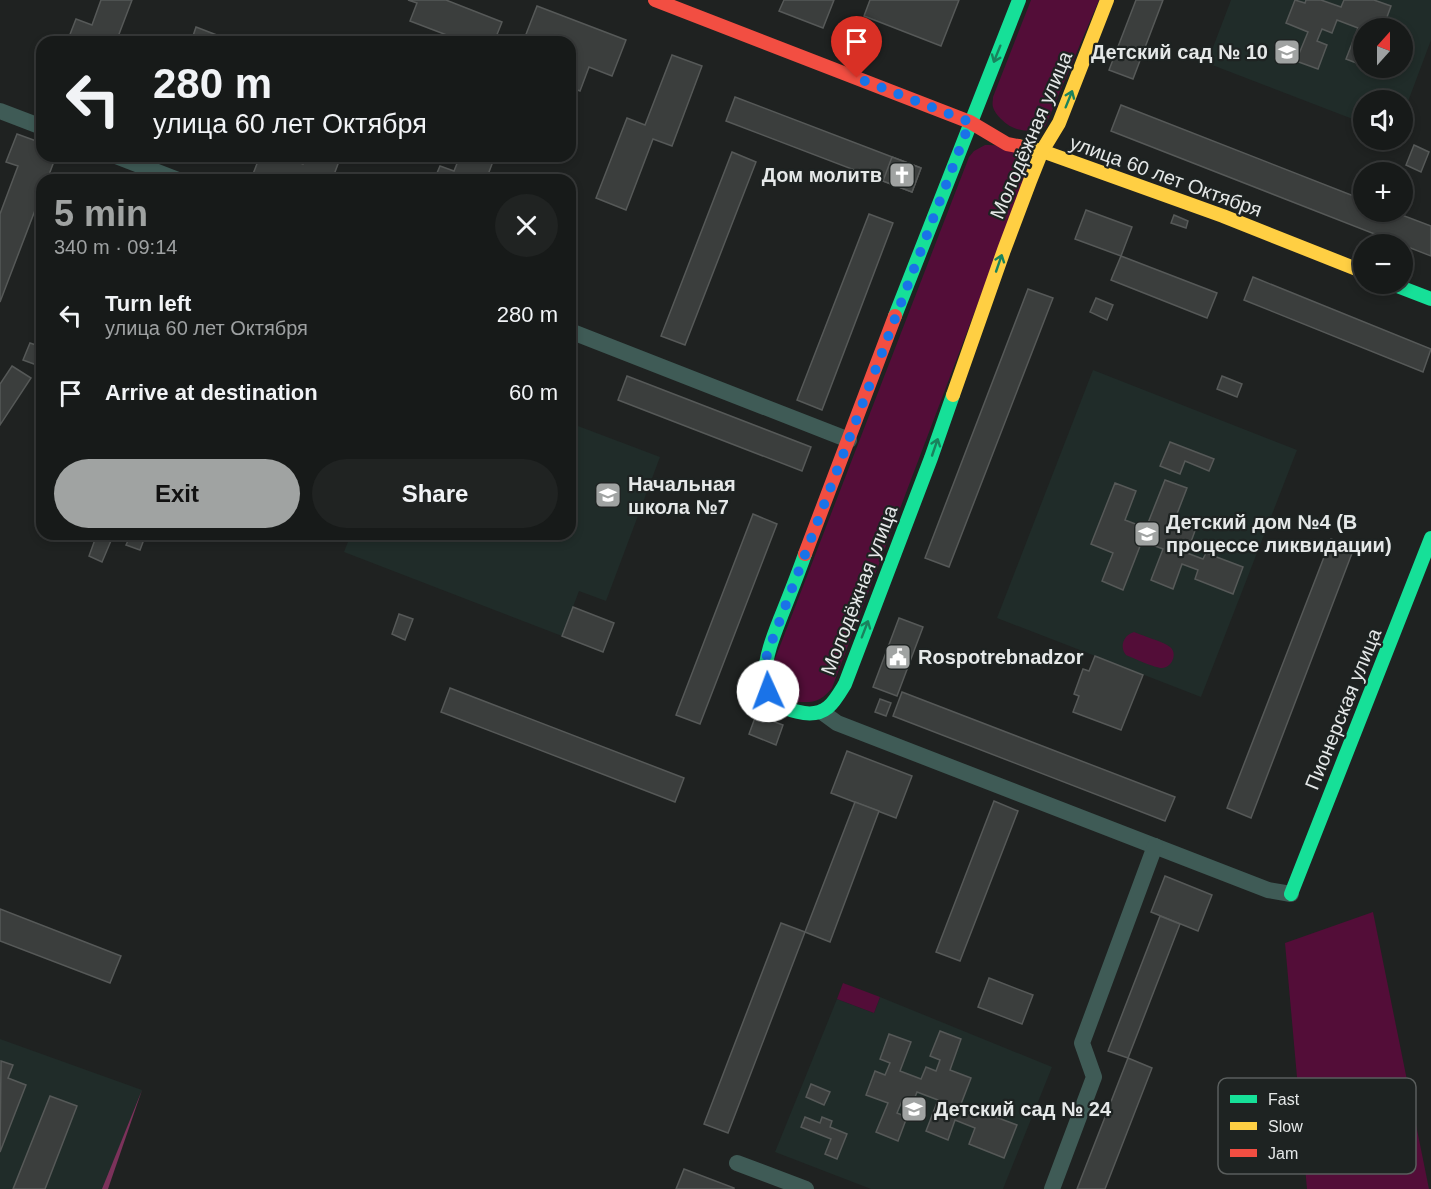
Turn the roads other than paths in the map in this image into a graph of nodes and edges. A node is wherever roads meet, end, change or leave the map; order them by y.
1 (655, 0) edge
2 (1018, 0) edge
3 (1107, 0) edge
4 (0, 111) edge
5 (970, 122) junction
6 (36, 125) edge
7 (1042, 151) junction
8 (132, 162) edge
9 (162, 174) edge
10 (1353, 268) edge
11 (1413, 292) edge
12 (1431, 299) edge
13 (576, 333) edge
14 (849, 440) junction
15 (1431, 538) edge
16 (822, 711) junction
17 (1155, 846) junction
18 (1291, 894) joint
19 (737, 1163) dead end
20 (806, 1189) edge
21 (1052, 1189) edge

1 - 5 main road, улица 60 лет Октября
2 -> 5 main road
7 -> 3 main road, Молодёжная улица
4 - 6 street
5 - 7 main road, улица 60 лет Октября
5 - 14 main road
7 - 10 main road, улица 60 лет Октября
16 -> 7 main road, Молодёжная улица
8 - 9 street
11 - 12 main road
13 - 14 street
14 - 16 main road
15 - 18 main road, Пионерская улица
16 - 17 street
17 - 18 street
17 - 21 street
19 - 20 street

